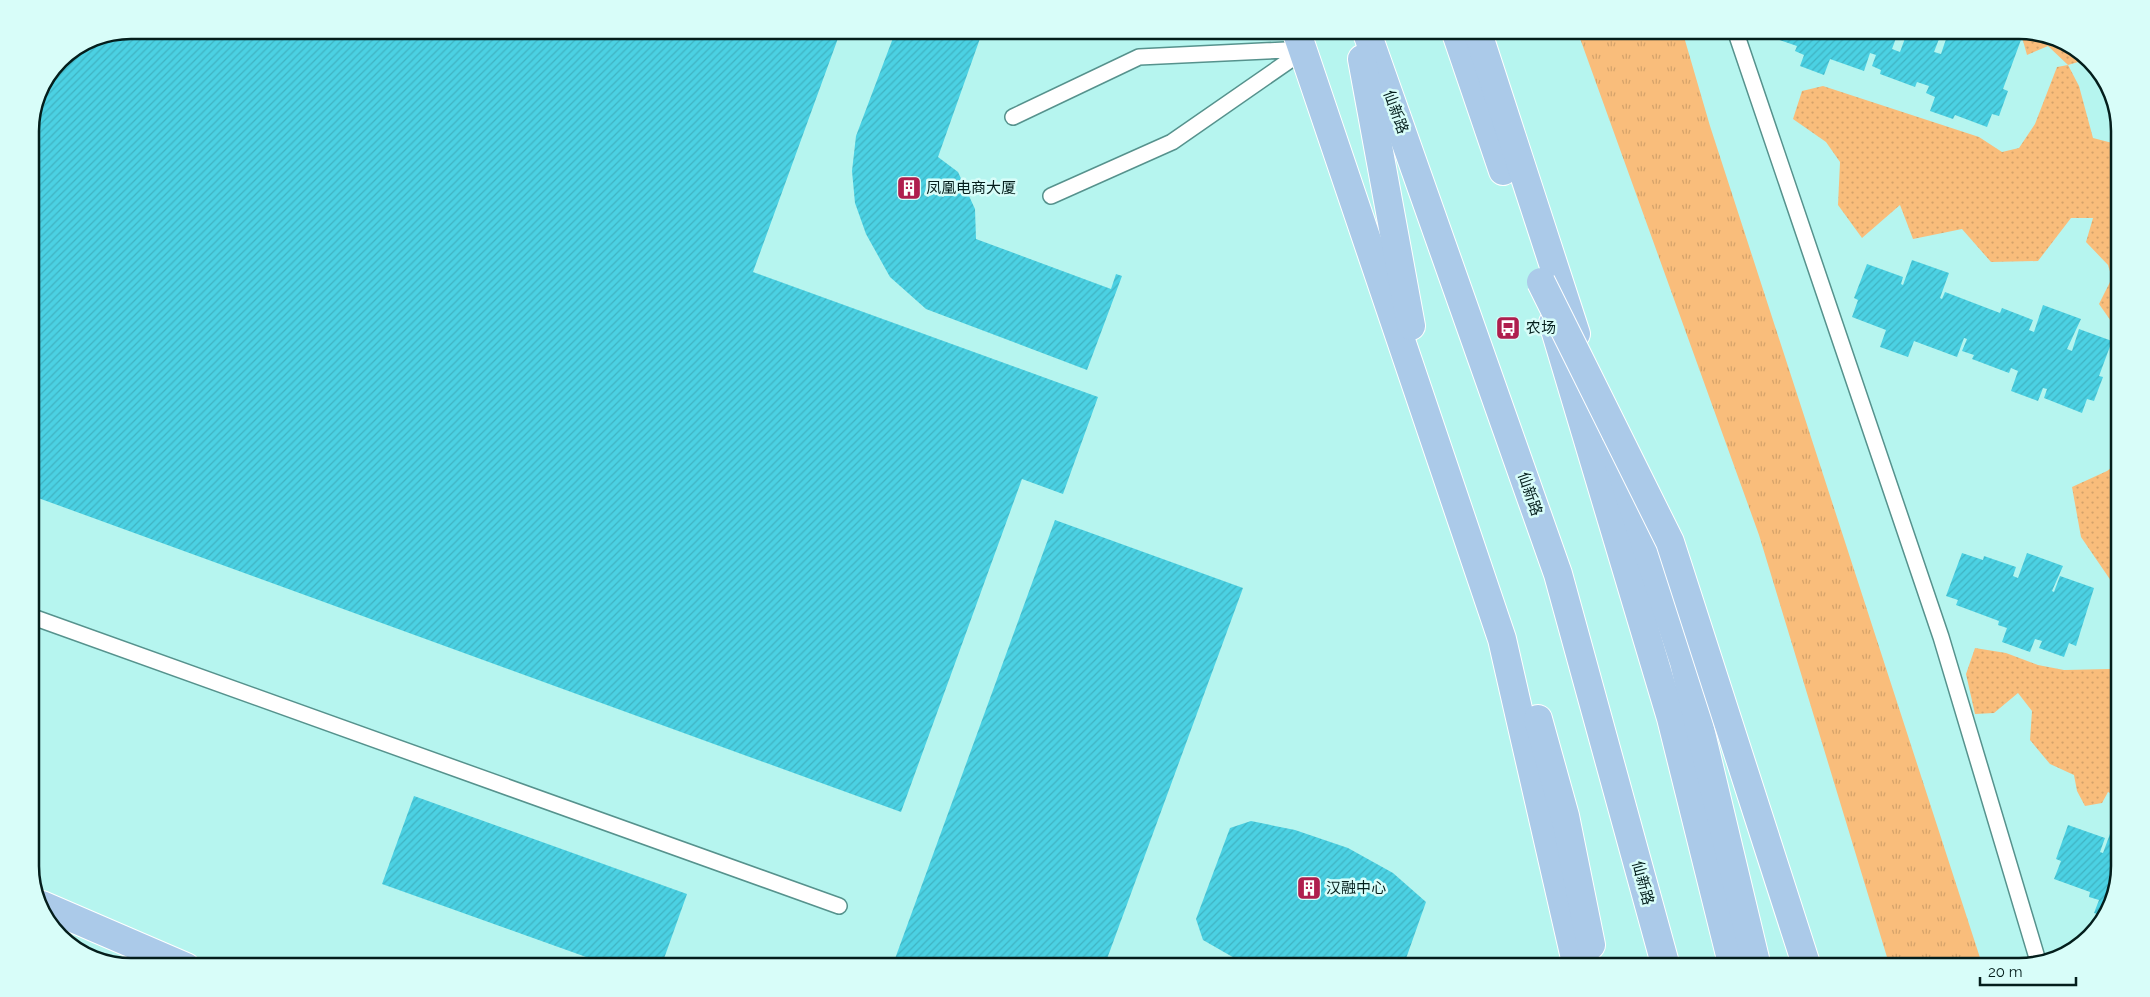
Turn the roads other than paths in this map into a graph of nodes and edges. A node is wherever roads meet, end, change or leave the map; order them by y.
1 (1299, 39) edge
2 (1359, 39) edge
3 (1369, 39) edge
4 (1458, 39) edge
5 (1479, 39) edge
6 (1738, 39) edge
7 (1013, 116) dead end
8 (1051, 196) dead end
9 (1541, 282) junction
10 (39, 619) edge
11 (839, 906) dead end
12 (49, 908) edge
13 (2037, 956) edge
14 (165, 958) edge
15 (1575, 958) edge
16 (1593, 958) edge
17 (1664, 958) edge
18 (1731, 958) edge
19 (1755, 958) edge
20 (1804, 958) edge

1 - 15 main road
2 - 16 main road
3 - 17 main road, 仙新路
4 - 9 main road
5 - 19 main road
6 - 13 lane
7 - 8 lane
9 - 18 main road, bridge
9 - 20 main road, bridge
10 - 11 lane
12 - 14 main road

